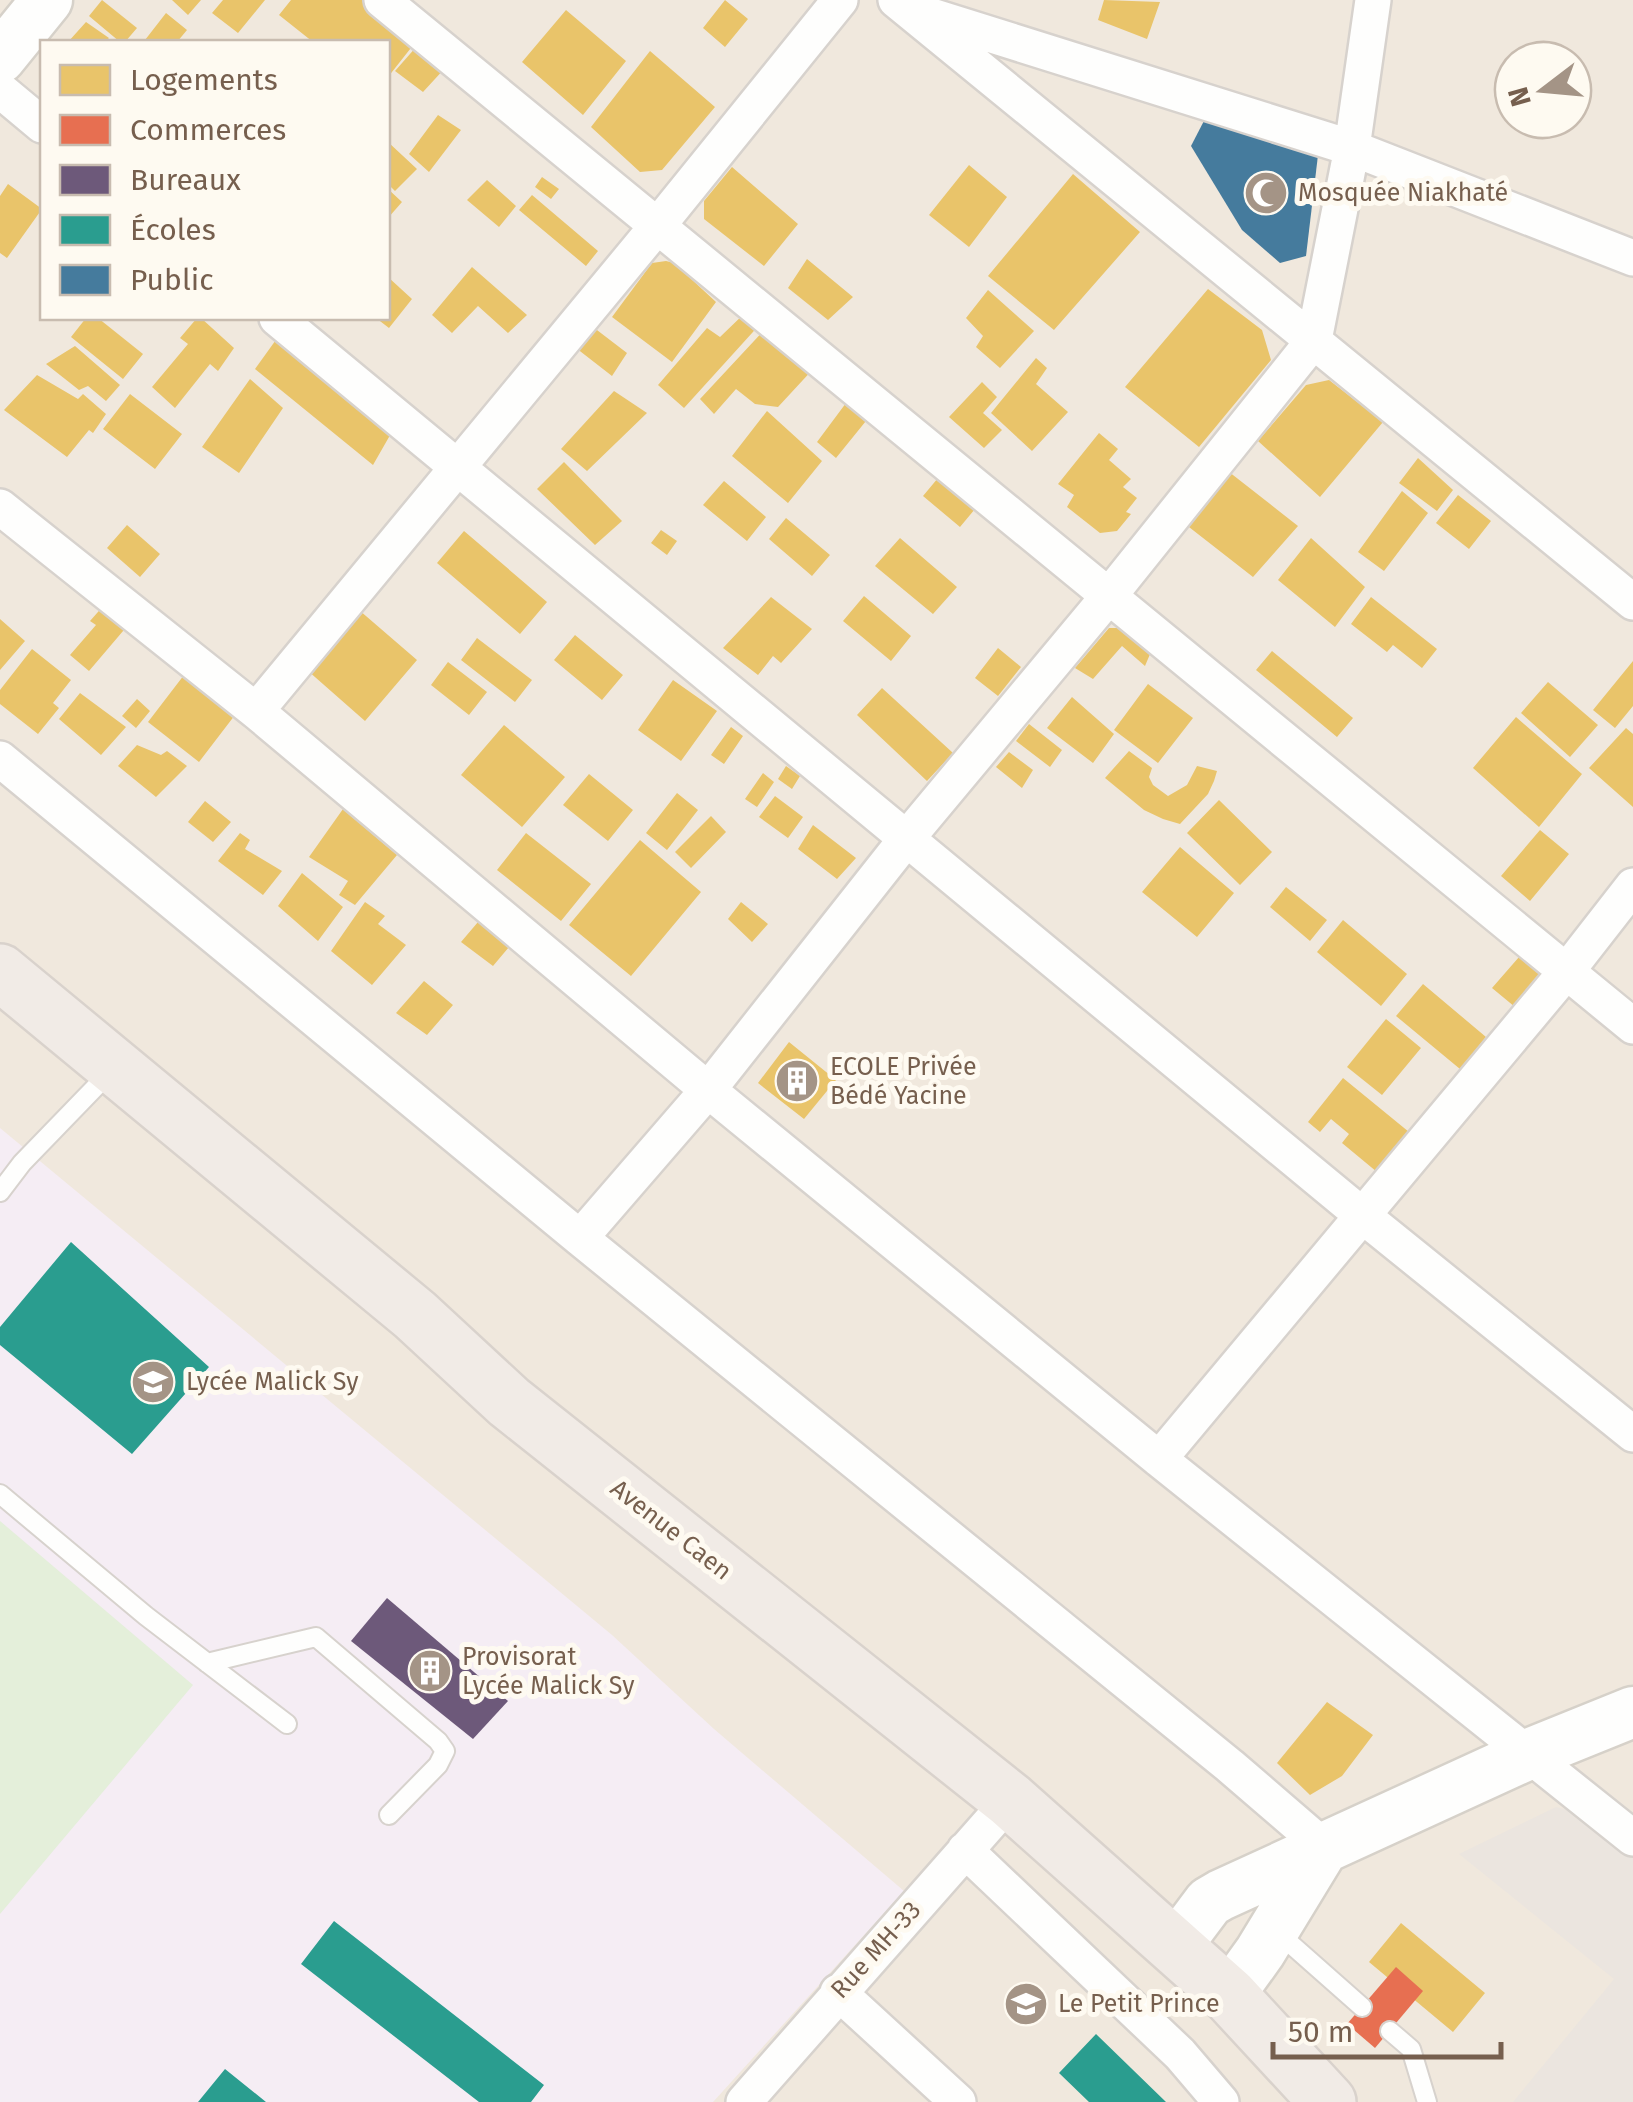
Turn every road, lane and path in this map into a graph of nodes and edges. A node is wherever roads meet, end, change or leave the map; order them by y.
1 (47, 0) edge
2 (382, 0) edge
3 (840, 0) edge
4 (1373, 0) edge
5 (900, 4) edge
6 (0, 58) edge
7 (0, 90) edge
8 (40, 123) edge
9 (1352, 148) junction
10 (659, 224) junction
11 (1633, 258) edge
12 (279, 320) edge
13 (1314, 340) junction
14 (458, 467) junction
15 (0, 507) edge
16 (1108, 597) junction
17 (1633, 602) edge
18 (256, 711) junction
19 (0, 759) edge
20 (907, 838) junction
21 (1633, 886) edge
22 (0, 972) edge
23 (1566, 972) junction
24 (1633, 1026) edge
25 (114, 1067) junction
26 (708, 1090) junction
27 (0, 1192) edge
28 (1363, 1216) junction
29 (580, 1238) junction
30 (1633, 1434) edge
31 (1159, 1460) junction
32 (0, 1494) edge
33 (207, 1663) junction
34 (1633, 1712) edge
35 (287, 1724) dead end
36 (1529, 1754) junction
37 (1010, 1800) junction
38 (389, 1814) dead end
39 (1633, 1838) edge
40 (1324, 1846) junction
41 (965, 1850) junction
42 (1274, 1929) junction
43 (1176, 1946) junction
44 (838, 1992) junction
45 (1228, 1995) junction
46 (1362, 2006) dead end
47 (1390, 2031) dead end
48 (744, 2102) edge
49 (958, 2102) edge
50 (1221, 2102) edge
51 (1328, 2102) edge
52 (1427, 2102) edge

1 - 6 main road
2 - 10 street
3 - 10 street
4 - 9 street
5 - 9 street
5 - 13 street
7 - 8 street
9 - 11 street
9 - 13 street
10 - 14 street
10 - 16 street
12 - 14 street
13 - 16 street
13 - 17 street
14 - 18 street
14 - 20 street
15 - 18 street
16 - 20 street
16 - 23 street
18 - 26 street
19 - 29 street
20 - 26 street
20 - 28 street
21 - 23 street
22 - 25 highway, Avenue Caen
23 - 24 street
23 - 28 street
25 - 27 lane
25 - 37 highway, Avenue Caen
26 - 29 street
26 - 31 street
28 - 30 street
28 - 31 street
29 - 40 street
31 - 36 street
32 - 33 lane
33 - 35 lane
33 - 38 lane
34 - 36 main road
36 - 39 street
36 - 40 main road
37 - 41 street, Rue MH-33
37 - 43 highway, Avenue Caen
40 - 42 main road
40 - 43 main road
41 - 44 street, Rue MH-33
41 - 50 street
42 - 45 main road
42 - 46 lane
43 - 45 highway, Avenue Caen
44 - 48 street, Rue MH-33
44 - 49 street
45 - 51 highway, Avenue Caen
47 - 52 lane

